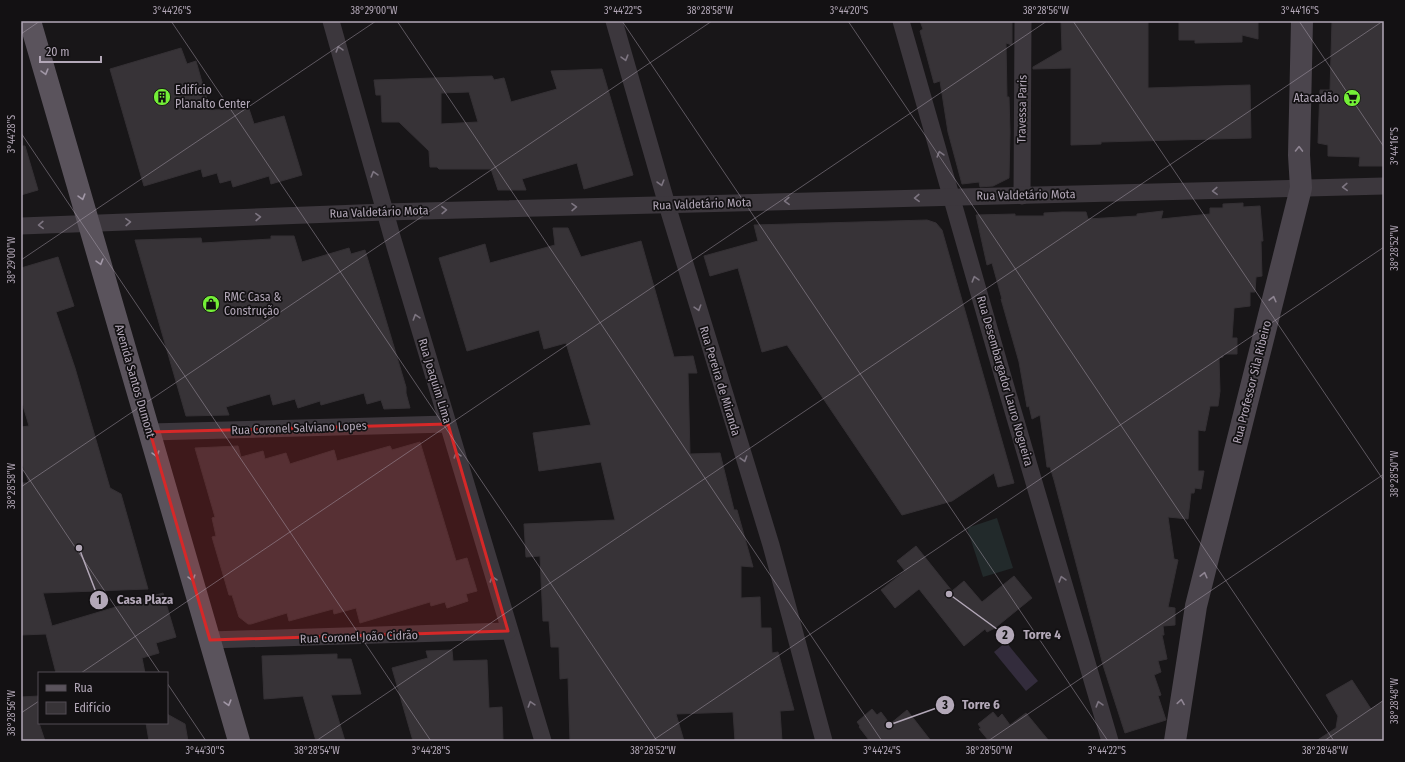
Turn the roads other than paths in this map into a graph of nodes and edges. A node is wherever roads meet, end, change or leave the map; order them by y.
1 (30, 21) edge
2 (330, 21) edge
3 (614, 21) edge
4 (901, 21) edge
5 (1024, 21) edge
6 (1302, 21) edge
7 (1384, 186) edge
8 (1301, 188) junction
9 (952, 196) junction
10 (1022, 196) junction
11 (667, 205) junction
12 (385, 212) junction
13 (89, 224) junction
14 (21, 226) edge
15 (448, 424) junction
16 (150, 432) junction
17 (508, 631) junction
18 (210, 640) junction
19 (239, 741) edge
20 (543, 741) edge
21 (824, 741) edge
22 (1110, 741) edge
23 (1175, 741) edge

1 -> 13 main road, Avenida Santos Dumont
12 -> 2 street, Rua Joaquim Lima
3 -> 11 street, Rua Pereira de Miranda
9 -> 4 street, Rua Desembargador Lauro Nogueira
5 - 10 street, Travessa Paris
8 -> 6 street, Rua Professor Sila Ribeiro
7 -> 8 street, Rua Valdetário Mota
8 -> 10 street, Rua Valdetário Mota
23 -> 8 street, Rua Professor Sila Ribeiro
9 - 10 street, Rua Valdetário Mota
9 -> 11 street, Rua Valdetário Mota
22 -> 9 street, Rua Desembargador Lauro Nogueira
12 -> 11 street, Rua Valdetário Mota
11 -> 21 street, Rua Pereira de Miranda
13 -> 12 street, Rua Valdetário Mota
15 -> 12 street, Rua Joaquim Lima
13 -> 14 street, Rua Valdetário Mota
13 -> 16 main road, Avenida Santos Dumont
15 - 16 street, Rua Coronel Salviano Lopes
17 -> 15 street, Rua Joaquim Lima
16 -> 18 main road, Avenida Santos Dumont
17 - 18 street, Rua Coronel João Cidrão
20 -> 17 street, Rua Joaquim Lima
18 -> 19 main road, Avenida Santos Dumont

